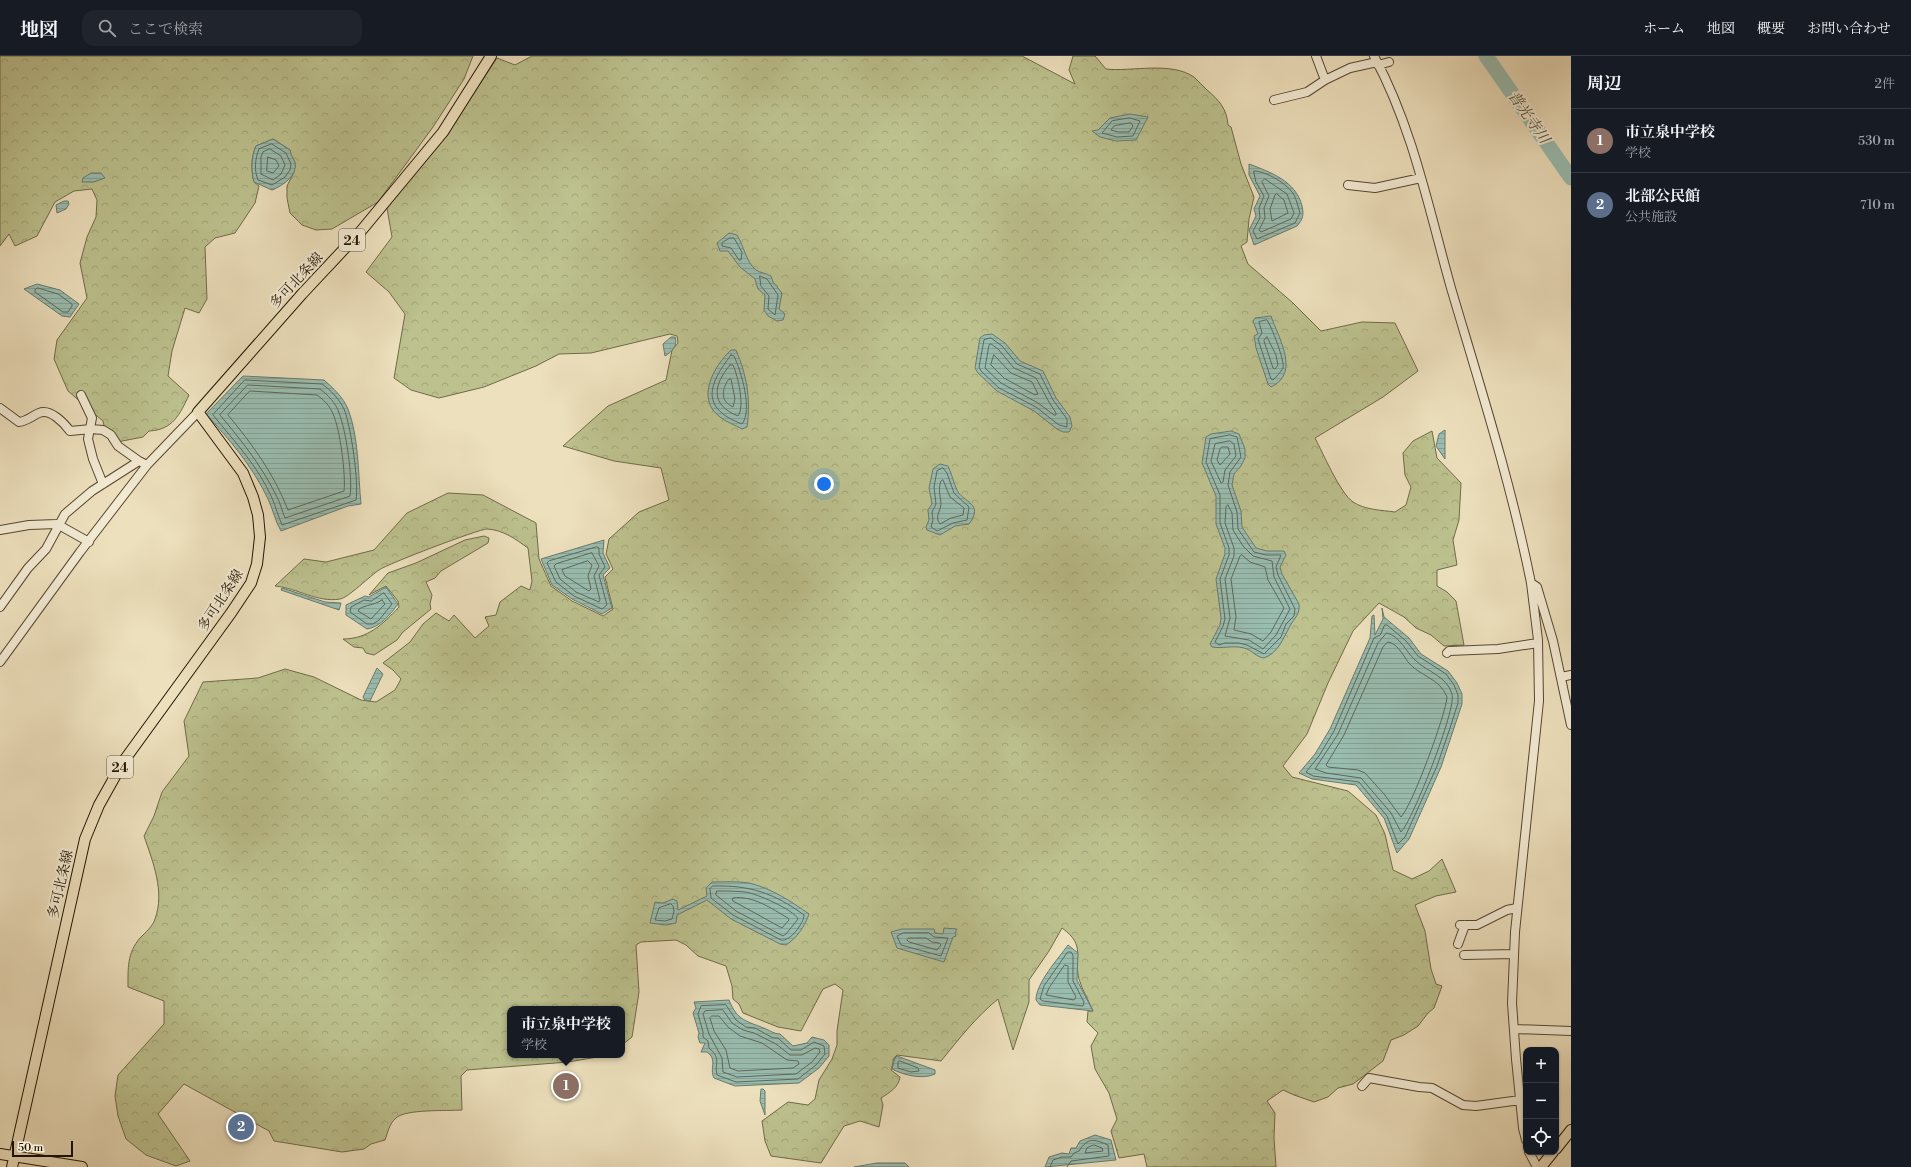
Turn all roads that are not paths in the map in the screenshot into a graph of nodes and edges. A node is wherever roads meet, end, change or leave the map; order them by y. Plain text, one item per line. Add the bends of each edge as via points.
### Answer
1 (491, 56) edge
2 (1316, 56) edge
3 (1376, 61) edge
4 (1389, 62) dead end
5 (1325, 80) junction
6 (1274, 100) dead end
7 (1421, 178) junction
8 (1348, 185) dead end
9 (81, 395) dead end
10 (0, 408) edge
11 (198, 412) junction
12 (91, 429) junction
13 (143, 463) junction
14 (103, 484) junction
15 (59, 525) junction
16 (0, 530) edge
17 (88, 542) junction
18 (1531, 583) junction
19 (0, 607) edge
20 (1538, 641) junction
21 (1553, 641) junction
22 (1447, 653) dead end
23 (0, 662) edge
24 (1571, 675) edge
25 (1561, 677) junction
26 (1571, 725) edge
27 (1517, 908) junction
28 (1458, 944) dead end
29 (1514, 954) junction
30 (1464, 955) dead end
31 (1514, 1029) junction
32 (1571, 1031) edge
33 (1362, 1086) dead end
34 (1520, 1100) junction
35 (1523, 1120) edge
36 (1571, 1130) edge
37 (1559, 1145) edge
38 (0, 1154) edge
39 (1531, 1155) edge
40 (1551, 1155) edge
41 (14, 1162) edge
42 (82, 1167) edge
43 (1537, 1167) edge
44 (1541, 1167) edge

1 - 11 main road, 多可北条線 / 24 via 443,132 361,231
2 - 5 street
3 - 4 street
3 - 5 street via 1350,68
3 - 7 street via 1400,110
5 - 6 street via 1307,92
7 - 8 street via 1375,188
7 - 18 street via 1519,524
9 - 12 street via 92,418
10 - 12 street via 19,422 26,421 40,412 48,412 70,431
11 - 13 street
11 - 41 main road, 多可北条線 / 24 via 243,473 253,497 260,537 257,564 251,583 231,613 123,762 99,805 85,839
12 - 13 street via 103,430 111,435 118,446
12 - 14 street via 88,438 92,459
13 - 14 street
13 - 17 street
14 - 15 street via 65,514
15 - 16 street via 29,525
15 - 17 street
15 - 19 street via 46,549 28,568
17 - 23 street
18 - 20 street
18 - 21 street via 1537,587
20 - 21 street
20 - 22 street via 1498,649
20 - 27 street via 1539,701
21 - 25 street
24 - 25 street
25 - 26 street
27 - 28 street via 1477,924 1462,925
27 - 29 street
29 - 30 street
29 - 31 street
31 - 32 street
31 - 34 street
33 - 34 street via 1368,1078 1432,1088 1463,1105 1476,1106
34 - 35 street
36 - 37 main road
38 - 41 main road
39 - 43 street
40 - 44 main road
41 - 42 main road

